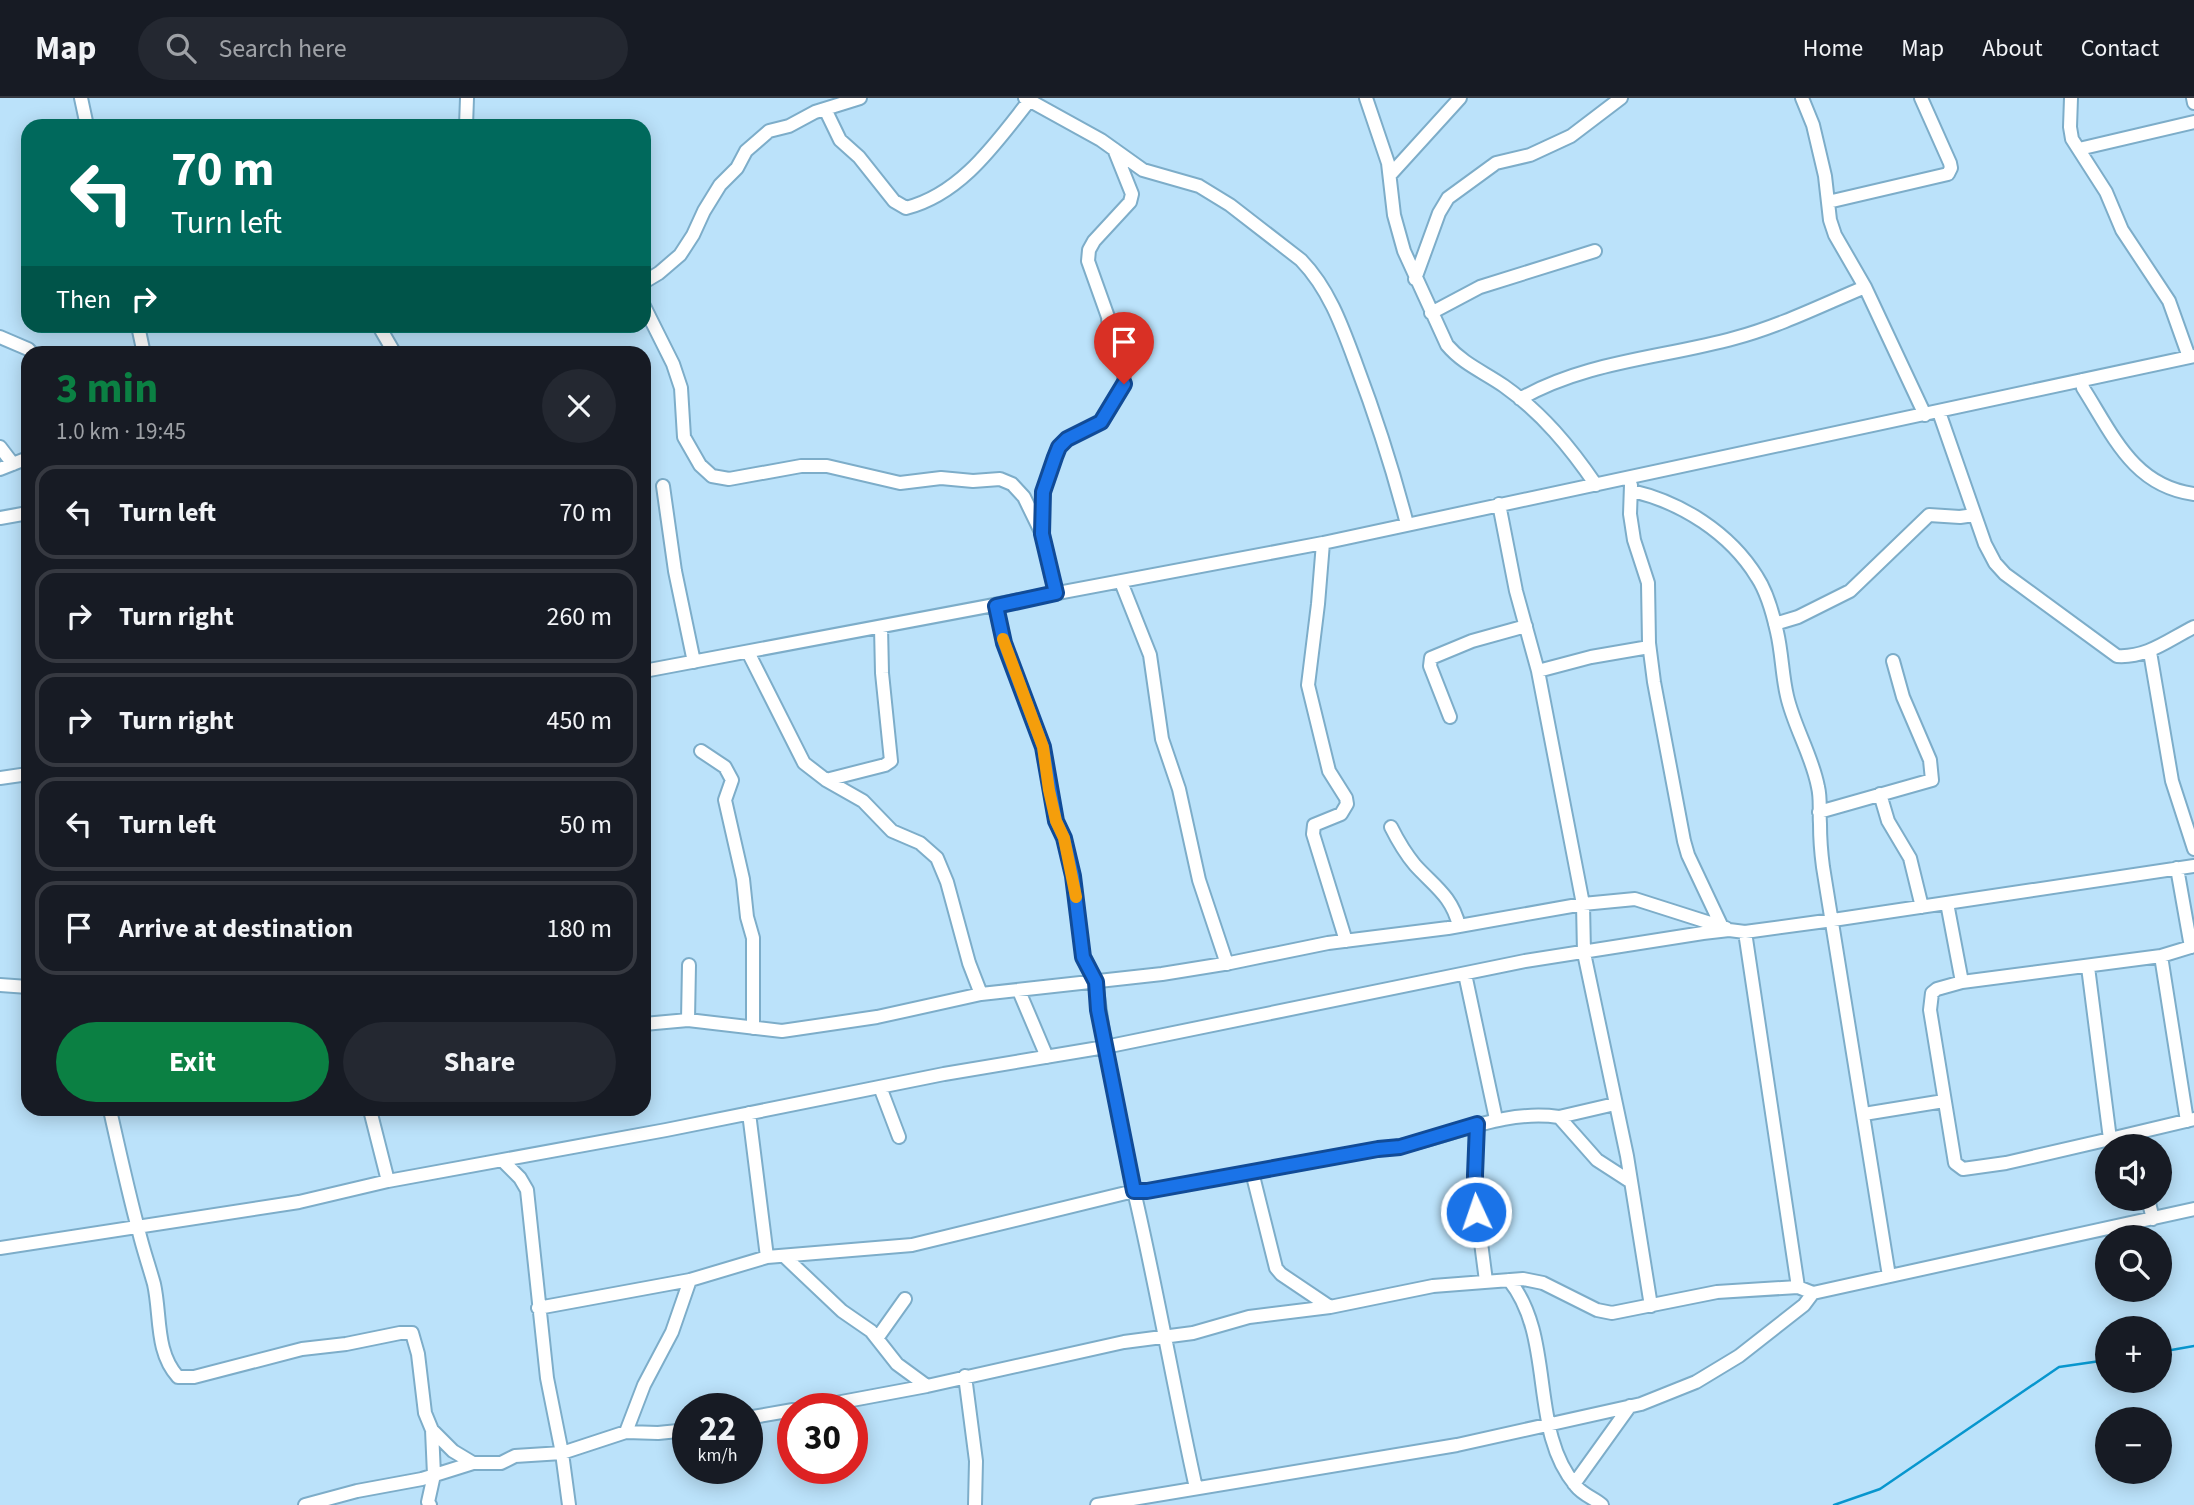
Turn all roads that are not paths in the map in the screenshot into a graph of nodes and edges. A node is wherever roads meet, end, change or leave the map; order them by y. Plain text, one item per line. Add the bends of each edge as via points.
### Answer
1 (81, 98) edge
2 (467, 98) edge
3 (860, 98) edge
4 (1366, 98) edge
5 (1460, 98) edge
6 (1621, 98) edge
7 (1802, 98) edge
8 (1921, 98) edge
9 (2071, 98) edge
10 (1027, 99) edge
11 (825, 109) junction
12 (85, 119) edge
13 (466, 119) edge
14 (2194, 122) edge
15 (1114, 149) junction
16 (2079, 149) junction
17 (1390, 175) junction
18 (1828, 202) junction
19 (1595, 251) dead end
20 (651, 278) edge
21 (1415, 279) junction
22 (1865, 288) junction
23 (1431, 313) junction
24 (651, 320) edge
25 (0, 337) edge
26 (21, 346) edge
27 (2192, 356) edge
28 (2082, 380) junction
29 (1520, 399) junction
30 (1939, 412) junction
31 (1925, 415) junction
32 (0, 447) edge
33 (21, 461) edge
34 (13, 464) junction
35 (0, 469) edge
36 (1631, 484) junction
37 (1596, 485) junction
38 (663, 486) dead end
39 (2194, 494) edge
40 (1499, 504) junction
41 (21, 514) edge
42 (1974, 515) junction
43 (0, 518) edge
44 (1407, 524) junction
45 (1042, 534) junction
46 (1323, 543) junction
47 (1121, 582) junction
48 (1056, 593) junction
49 (996, 606) junction
50 (1775, 624) junction
51 (1526, 626) junction
52 (881, 627) junction
53 (2194, 627) edge
54 (1649, 647) junction
55 (748, 652) junction
56 (2150, 652) junction
57 (1893, 661) dead end
58 (694, 662) junction
59 (651, 670) edge
60 (1538, 671) junction
61 (1450, 717) dead end
62 (701, 751) dead end
63 (21, 775) edge
64 (0, 778) edge
65 (826, 780) junction
66 (1880, 794) junction
67 (1819, 812) junction
68 (1391, 827) dead end
69 (2194, 849) edge
70 (2194, 866) edge
71 (2177, 868) junction
72 (1947, 903) junction
73 (1583, 904) junction
74 (1922, 907) junction
75 (1833, 920) junction
76 (1459, 926) junction
77 (1726, 928) junction
78 (1745, 932) junction
79 (1346, 941) junction
80 (2192, 946) edge
81 (1584, 953) junction
82 (2161, 957) junction
83 (1227, 964) junction
84 (689, 965) dead end
85 (2088, 967) junction
86 (1465, 974) junction
87 (1096, 982) junction
88 (1962, 982) junction
89 (0, 985) edge
90 (21, 986) edge
91 (1019, 991) junction
92 (981, 994) junction
93 (688, 1020) junction
94 (651, 1023) edge
95 (753, 1028) junction
96 (1105, 1047) junction
97 (1047, 1057) junction
98 (880, 1087) junction
99 (1944, 1101) junction
100 (1615, 1104) junction
101 (749, 1113) junction
102 (1864, 1114) junction
103 (111, 1116) edge
104 (372, 1116) edge
105 (1559, 1117) junction
106 (1496, 1119) junction
107 (2191, 1120) edge
108 (1477, 1124) junction
109 (2109, 1134) edge
110 (2150, 1134) edge
111 (899, 1137) dead end
112 (2095, 1142) edge
113 (503, 1161) junction
114 (1252, 1172) junction
115 (388, 1181) junction
116 (1631, 1182) junction
117 (1134, 1191) junction
118 (2194, 1209) edge
119 (2151, 1211) edge
120 (2153, 1219) junction
121 (138, 1228) junction
122 (0, 1248) edge
123 (784, 1256) junction
124 (767, 1257) junction
125 (1889, 1276) junction
126 (690, 1280) junction
127 (1509, 1280) junction
128 (1486, 1281) junction
129 (1798, 1287) junction
130 (1813, 1293) junction
131 (905, 1299) dead end
132 (1651, 1306) junction
133 (538, 1307) junction
134 (1330, 1307) junction
135 (1163, 1336) junction
136 (878, 1337) junction
137 (965, 1376) junction
138 (927, 1386) junction
139 (868, 1397) edge
140 (1630, 1406) junction
141 (1548, 1424) junction
142 (432, 1430) junction
143 (626, 1432) junction
144 (672, 1432) edge
145 (562, 1453) junction
146 (473, 1462) junction
147 (434, 1475) junction
148 (1574, 1484) junction
149 (1196, 1488) junction
150 (305, 1505) edge
151 (430, 1505) edge
152 (569, 1505) edge
153 (975, 1505) edge
154 (1097, 1505) edge
155 (1602, 1505) edge

1 - 12 street
2 - 13 street
3 - 11 street
4 - 17 street
5 - 17 street
6 - 21 street via 1571,136 1530,155 1496,163 1448,198
7 - 18 street
8 - 18 street via 1950,163 1948,174
9 - 16 street via 2070,127
10 - 11 street via 999,139 954,186 906,208 894,201 841,140
10 - 15 street
11 - 20 street via 769,131 746,151 720,185 680,255
14 - 16 street
15 - 44 street via 1143,170 1199,186 1230,205 1311,270 1341,320 1377,418
15 - 45 street via 1132,194 1094,241 1088,261 1108,317 1110,343 1125,372 1124,384 1101,422 1059,447 1043,492
16 - 27 street via 2106,192 2122,230 2169,301
17 - 21 street via 1394,215
18 - 22 street via 1835,235
19 - 23 street via 1480,287
21 - 23 street
22 - 29 street via 1763,329 1563,378
22 - 31 street
23 - 29 street via 1457,357
24 - 45 street via 681,388 684,437 712,476 729,479 800,466 827,466 900,483 1000,479 1024,497
25 - 26 street
27 - 28 street
28 - 30 street
28 - 39 street via 2130,463 2163,487
29 - 37 street via 1570,448
30 - 31 street
30 - 42 street
31 - 36 street
32 - 34 street
33 - 34 street
34 - 35 street
36 - 37 street
36 - 50 street via 1713,528 1732,546 1758,578
36 - 54 street via 1629,514 1648,583
37 - 40 street
38 - 58 street
40 - 44 street
40 - 51 street
41 - 43 street
42 - 50 street via 1929,515 1850,591
42 - 56 street via 1995,563 2005,574 2117,656
44 - 46 street
45 - 48 street
46 - 47 street
46 - 79 street via 1308,685 1329,771 1347,804 1341,814 1314,825 1313,834
47 - 48 street
47 - 83 street via 1150,655 1162,739 1179,789 1202,893
48 - 49 street
49 - 52 street
49 - 87 street via 1004,643 1043,747 1056,821 1073,876 1083,957
50 - 67 street via 1792,714 1818,786
51 - 60 street
51 - 61 street via 1431,658
52 - 55 street
52 - 65 street via 891,761
53 - 56 street
54 - 60 street
54 - 77 street via 1684,842
55 - 58 street
55 - 65 street via 804,763
56 - 69 street via 2172,781
57 - 66 street via 1933,776 1928,782
58 - 59 street
60 - 73 street
62 - 95 street via 726,767 732,780 725,800 753,938
63 - 64 street
65 - 92 street via 863,802 892,831 933,853 947,882
66 - 67 street
66 - 74 street via 1888,821 1910,858
67 - 75 street
68 - 76 street via 1412,862 1444,893
70 - 71 street
71 - 72 street
71 - 80 street
72 - 74 street
72 - 88 street
73 - 76 street
73 - 77 street via 1635,899
73 - 81 street
74 - 75 street
75 - 78 street
75 - 102 street
76 - 79 street
77 - 78 street
77 - 81 street
78 - 129 street
79 - 83 street
80 - 82 street
81 - 86 street
81 - 100 street
82 - 85 street
82 - 107 street
83 - 87 street
84 - 93 street
85 - 88 street
85 - 109 street
86 - 96 street
86 - 106 street
87 - 91 street
87 - 96 street
88 - 99 street via 1937,989 1930,1001
89 - 90 street
91 - 92 street
91 - 97 street
92 - 95 street via 877,1017 782,1031
93 - 94 street
93 - 95 street
96 - 97 street
96 - 117 street
97 - 98 street
98 - 101 street
98 - 111 street
99 - 102 street
99 - 112 street via 1955,1163 1962,1169
100 - 105 street
100 - 116 street
101 - 113 street
101 - 124 street
102 - 125 street
103 - 121 street
104 - 115 street
105 - 106 street
105 - 116 street via 1597,1160
106 - 108 street
107 - 110 street
108 - 114 street via 1400,1147
108 - 128 street via 1476,1212
113 - 115 street
113 - 133 street via 527,1190
114 - 117 street
114 - 134 street via 1276,1268
115 - 121 street via 299,1202
116 - 132 street
117 - 123 street via 912,1245
117 - 135 street
118 - 120 street
119 - 120 street
120 - 125 street
121 - 122 street
121 - 142 street via 154,1285 162,1346 178,1377 194,1377 302,1349 412,1333
123 - 124 street
123 - 136 street via 842,1311
124 - 126 street
125 - 130 street
126 - 133 street
126 - 143 street via 672,1332
127 - 128 street
127 - 132 street via 1543,1283 1606,1313
127 - 141 street via 1524,1303 1537,1350
128 - 134 street via 1433,1286
129 - 130 street
129 - 132 street via 1717,1292
130 - 140 street via 1738,1356 1696,1382
131 - 136 street
133 - 145 street
134 - 135 street via 1249,1317 1193,1333
135 - 137 street
135 - 149 street
136 - 138 street via 897,1364
137 - 138 street
137 - 153 street via 976,1461
138 - 139 street
140 - 141 street
140 - 148 street
141 - 148 street via 1557,1457
141 - 149 street via 1457,1445
142 - 146 street via 453,1451
142 - 147 street
143 - 144 street
143 - 145 street
145 - 146 street via 515,1456 501,1463
145 - 152 street
146 - 147 street
147 - 150 street
147 - 151 street
148 - 155 street
149 - 154 street

